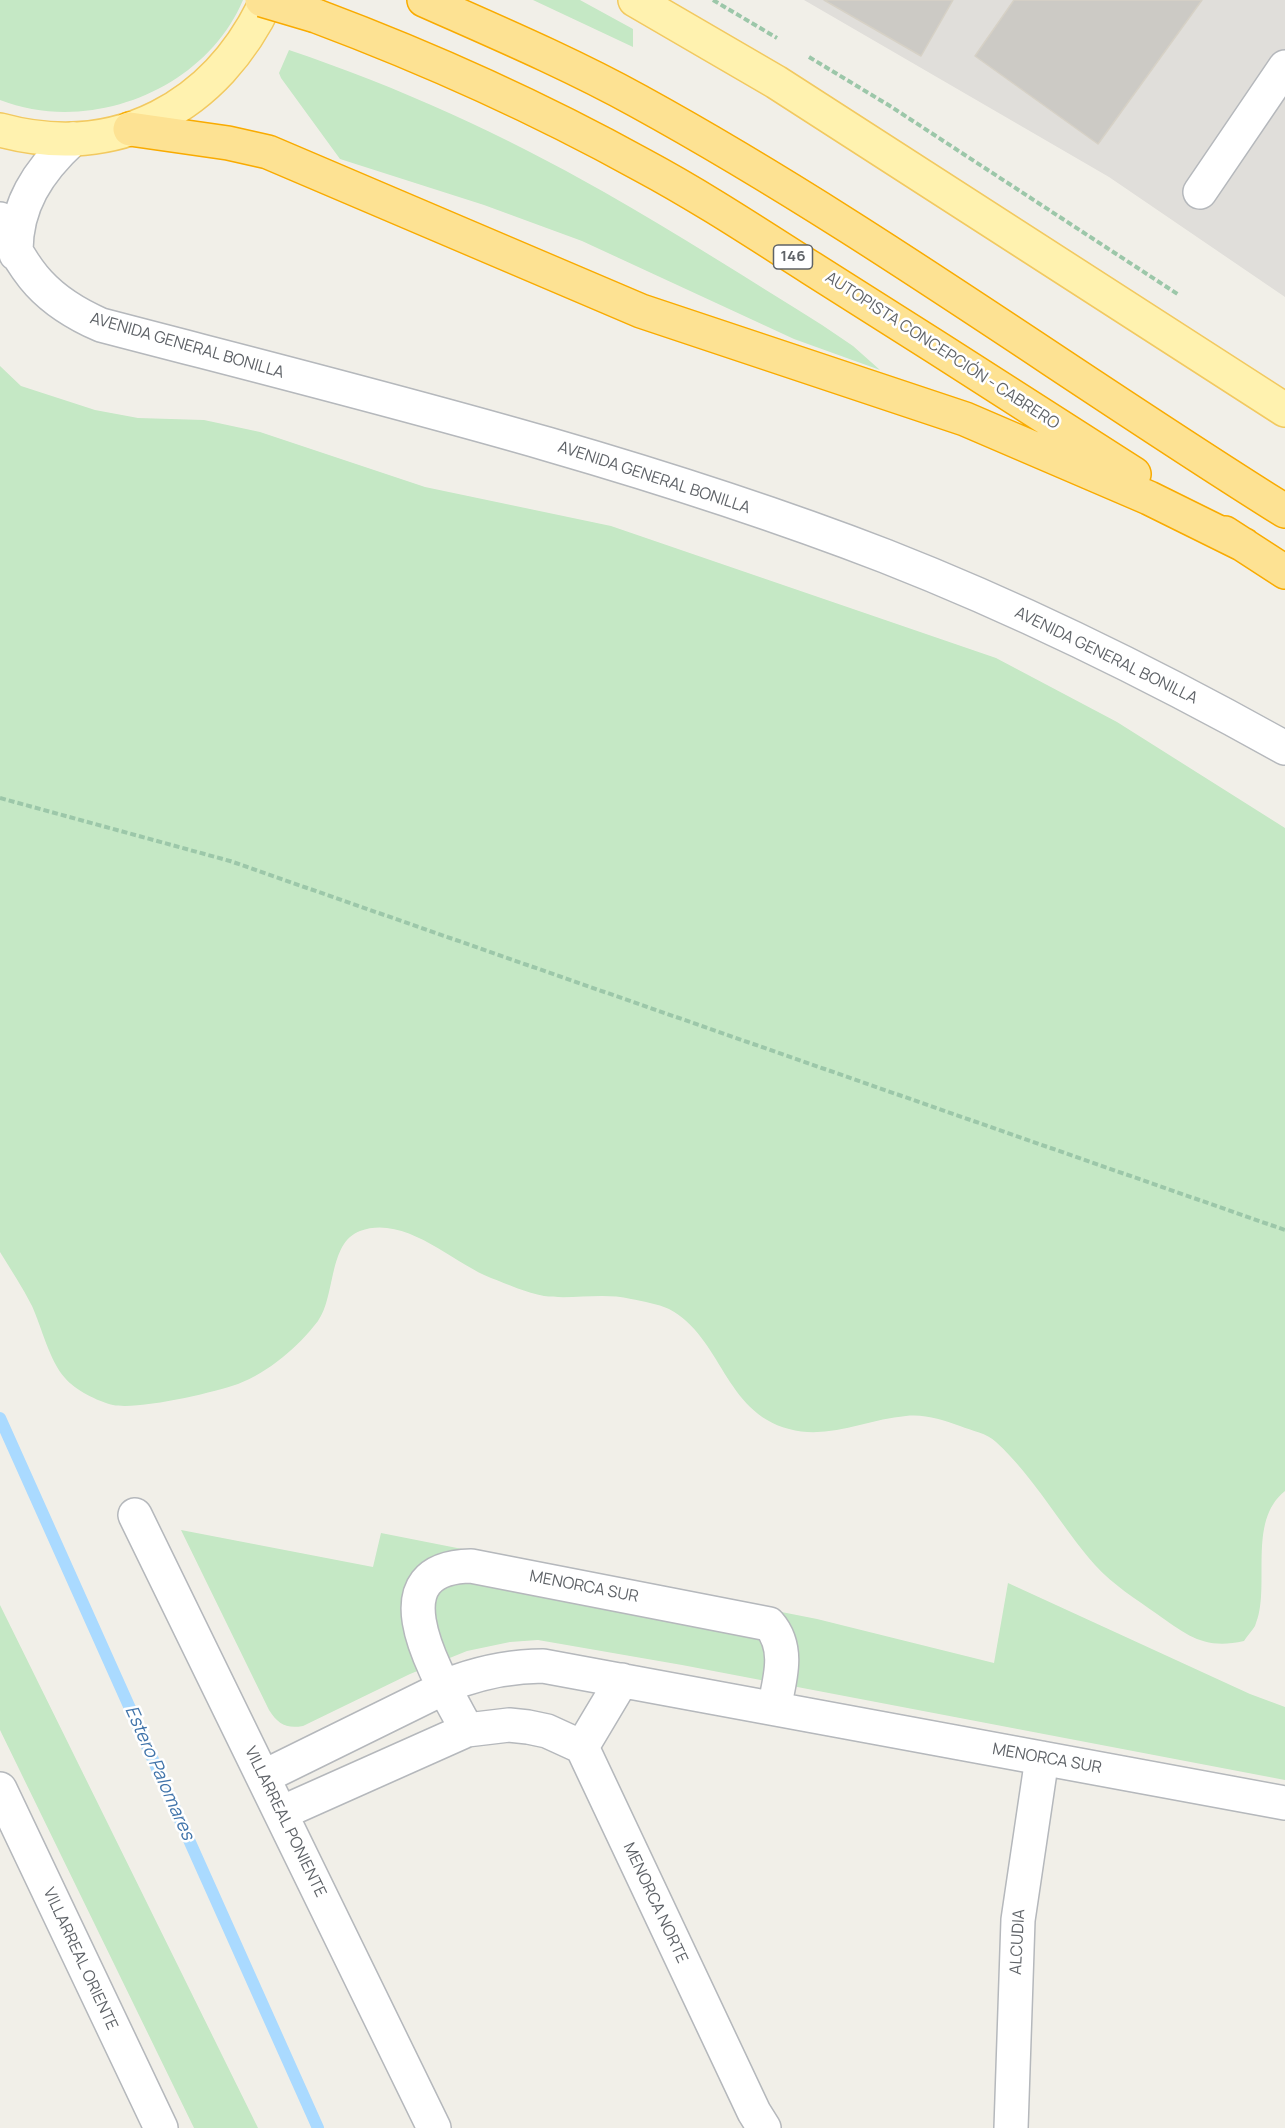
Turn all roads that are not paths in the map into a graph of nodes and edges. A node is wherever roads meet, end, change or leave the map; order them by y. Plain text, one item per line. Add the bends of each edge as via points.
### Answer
1 (262, 0) edge
2 (267, 0) edge
3 (424, 0) edge
4 (635, 0) edge
5 (1285, 68) edge
6 (130, 129) junction
7 (0, 130) edge
8 (74, 139) junction
9 (1200, 192) dead end
10 (0, 219) edge
11 (16, 254) junction
12 (1285, 410) edge
13 (1245, 486) junction
14 (1285, 507) edge
15 (1285, 511) edge
16 (1244, 545) junction
17 (1285, 572) edge
18 (1285, 748) edge
19 (135, 1515) dead end
20 (622, 1680) junction
21 (445, 1687) junction
22 (774, 1708) junction
23 (467, 1730) junction
24 (582, 1747) junction
25 (1042, 1758) junction
26 (263, 1777) junction
27 (0, 1789) edge
28 (1285, 1803) edge
29 (281, 1813) junction
30 (161, 2128) edge
31 (434, 2128) edge
32 (764, 2128) edge
33 (1011, 2128) edge

1 - 16 highway, AUTOPISTA CONCEPCIÓN - CABRERO / 146, bridge via 399,48 573,128 644,166 890,317
2 - 6 main road via 243,45 215,79 161,116
3 - 13 highway via 570,65 694,132 921,273
4 - 12 main road via 776,82
5 - 9 street
6 - 8 main road
6 - 16 highway via 228,142 268,152 641,311 965,419 1149,498
7 - 8 main road via 45,139
8 - 11 street via 46,167 23,204
10 - 11 street, AVENIDA GENERAL BONILLA
11 - 18 street, AVENIDA GENERAL BONILLA via 31,277 51,296 74,313 101,325 471,422 808,528 1057,630 1136,667
13 - 14 highway
13 - 15 highway
16 - 17 highway, AUTOPISTA CONCEPCIÓN - CABRERO / 146
19 - 26 street, VILLARREAL PONIENTE
20 - 21 street, MENORCA SUR via 570,1670 515,1666 486,1671
20 - 22 street, MENORCA SUR
20 - 24 street
21 - 22 street, MENORCA SUR via 419,1627 419,1596 438,1570 471,1566 769,1624 782,1645
21 - 23 street, MENORCA SUR
21 - 26 street, MENORCA SUR
22 - 25 street, MENORCA SUR
23 - 24 street via 528,1727
23 - 29 street
24 - 32 street, MENORCA NORTE
25 - 28 street, MENORCA SUR
25 - 33 street, ALCUDIA via 1018,1920
26 - 29 street, VILLARREAL PONIENTE
27 - 30 street, VILLARREAL ORIENTE
29 - 31 street, VILLARREAL PONIENTE

